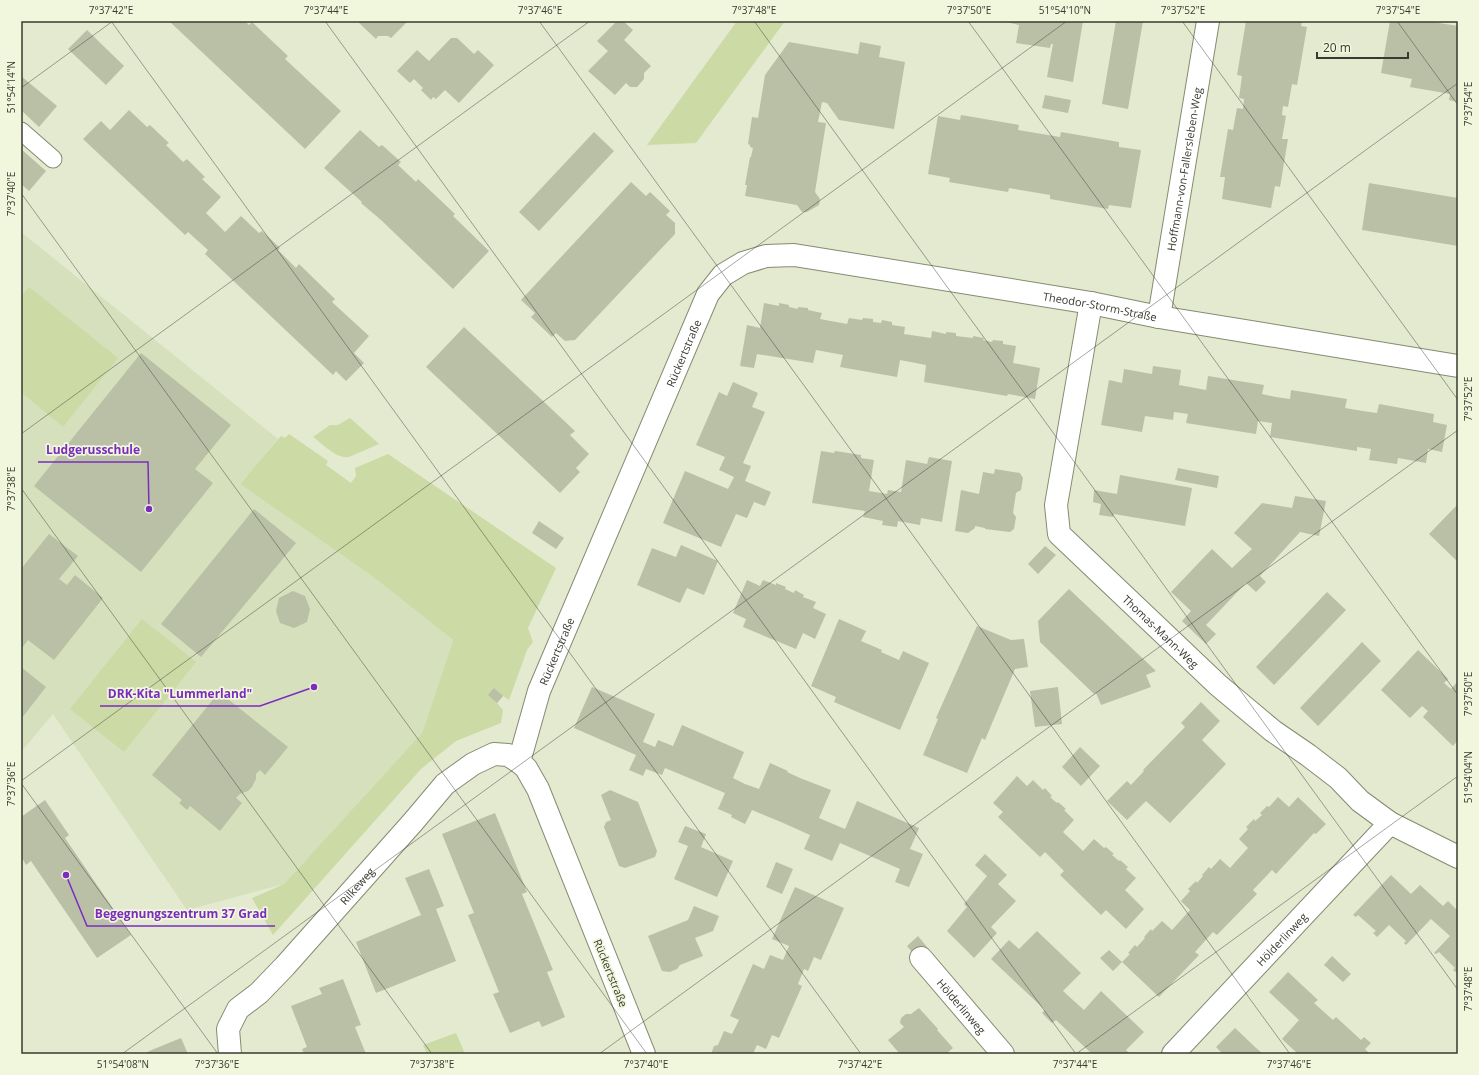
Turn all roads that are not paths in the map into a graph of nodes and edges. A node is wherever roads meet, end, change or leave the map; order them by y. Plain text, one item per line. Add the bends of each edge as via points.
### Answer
1 (1208, 21) edge
2 (21, 131) edge
3 (53, 159) dead end
4 (742, 263) joint
5 (1091, 303) junction
6 (1159, 317) junction
7 (1458, 366) edge
8 (518, 762) junction
9 (1390, 823) junction
10 (1458, 857) edge
11 (921, 958) dead end
12 (230, 1054) edge
13 (644, 1054) edge
14 (1003, 1054) edge
15 (1173, 1054) edge

1 - 6 street, Hoffmann-von-Fallersleben-Weg
2 - 3 lane
4 - 5 street, Theodor-Storm-Straße via 766,256 794,255
4 - 8 street, Rückertstraße via 723,275 708,294 539,691
5 - 6 street, Theodor-Storm-Straße
5 - 9 street, Thomas-Mann-Weg via 1056,504 1059,534 1218,685 1273,731 1338,778 1360,801
6 - 7 street, Theodor-Storm-Straße
8 - 12 street, Rilkeweg via 508,755 494,754 473,764 445,784 284,966 259,993 238,1009 228,1029
8 - 13 street, Rückertstraße via 526,768 538,789
9 - 10 street, Thomas-Mann-Weg
9 - 15 street, Hölderlinweg
11 - 14 street, Hölderlinweg

